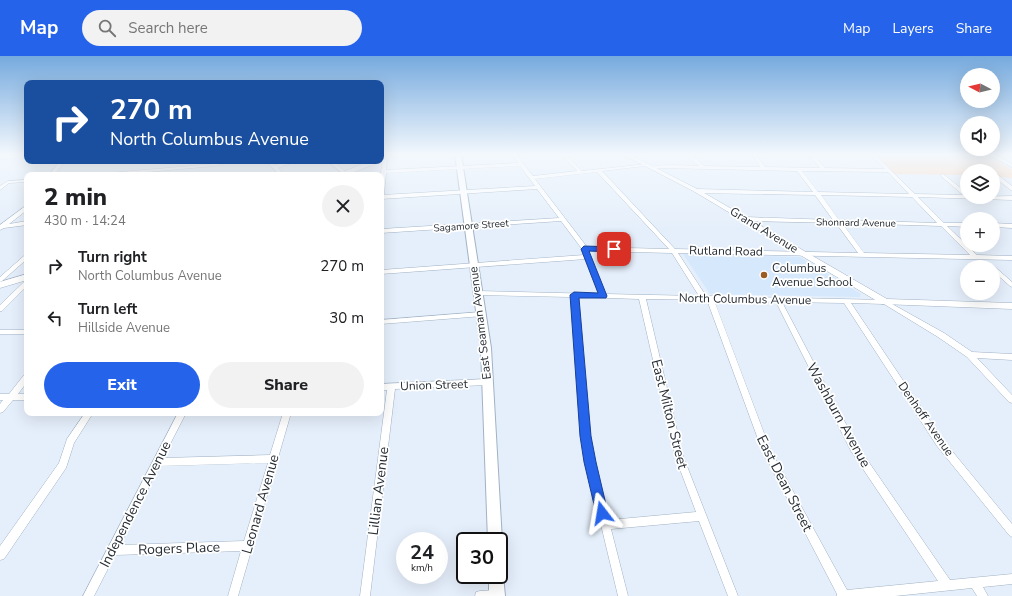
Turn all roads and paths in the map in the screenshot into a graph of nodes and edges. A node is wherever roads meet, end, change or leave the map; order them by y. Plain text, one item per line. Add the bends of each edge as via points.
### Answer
1 (461, 179) edge
2 (533, 179) edge
3 (607, 179) edge
4 (674, 179) edge
5 (806, 179) edge
6 (897, 179) edge
7 (948, 179) edge
8 (1000, 179) edge
9 (24, 181) edge
10 (538, 187) junction
11 (0, 188) edge
12 (1012, 189) edge
13 (960, 190) edge
14 (697, 191) junction
15 (463, 192) junction
16 (817, 194) junction
17 (384, 195) edge
18 (914, 196) junction
19 (960, 197) edge
20 (1000, 198) edge
21 (1012, 198) edge
22 (24, 209) edge
23 (561, 219) junction
24 (745, 220) junction
25 (838, 222) junction
26 (24, 223) edge
27 (942, 224) junction
28 (468, 225) junction
29 (960, 225) edge
30 (1000, 225) edge
31 (1012, 226) edge
32 (1, 227) edge
33 (384, 231) edge
34 (584, 249) junction
35 (673, 250) junction
36 (802, 253) junction
37 (862, 254) junction
38 (588, 257) junction
39 (978, 257) junction
40 (1012, 258) edge
41 (24, 259) edge
42 (982, 260) edge
43 (474, 265) junction
44 (384, 272) edge
45 (1000, 274) edge
46 (24, 278) edge
47 (0, 280) edge
48 (0, 285) edge
49 (24, 285) edge
50 (1012, 285) edge
51 (478, 293) junction
52 (574, 295) junction
53 (603, 296) junction
54 (642, 297) junction
55 (707, 298) junction
56 (778, 300) junction
57 (846, 301) junction
58 (885, 302) junction
59 (1012, 306) edge
60 (0, 309) edge
61 (481, 314) junction
62 (384, 322) edge
63 (0, 332) edge
64 (24, 332) edge
65 (970, 355) junction
66 (1012, 357) edge
67 (24, 381) edge
68 (487, 382) junction
69 (384, 387) edge
70 (392, 387) junction
71 (0, 397) edge
72 (11, 397) junction
73 (24, 397) edge
74 (1012, 400) edge
75 (0, 410) edge
76 (88, 416) edge
77 (180, 416) edge
78 (286, 416) edge
79 (273, 459) junction
80 (157, 462) junction
81 (702, 516) junction
82 (605, 525) junction
83 (495, 532) edge
84 (1012, 532) edge
85 (248, 546) junction
86 (111, 550) junction
87 (0, 555) edge
88 (1012, 579) edge
89 (496, 584) edge
90 (974, 584) junction
91 (948, 586) junction
92 (88, 596) edge
93 (233, 596) edge
94 (365, 596) edge
95 (480, 596) edge
96 (497, 596) edge
97 (624, 596) edge
98 (733, 596) edge
99 (843, 596) edge
100 (858, 596) edge
101 (983, 596) edge

1 - 15 main road, East Seaman Avenue
2 - 10 street
3 - 35 street, East Dean Street
4 - 14 street, Grand Avenue
5 - 16 street
6 - 18 street
7 - 13 street
8 - 12 street
9 - 11 street via 8,182
10 - 15 street
10 - 23 street
14 - 16 street
14 - 24 street, Grand Avenue
15 - 17 street
15 - 28 main road, East Seaman Avenue
16 - 18 street
16 - 25 street
18 - 19 street
18 - 27 street
20 - 21 street
22 - 32 street
23 - 28 street, Sagamore Street
23 - 34 street
24 - 25 street, Shonnard Avenue
24 - 36 street, Grand Avenue
25 - 27 street, Shonnard Avenue
25 - 37 street
26 - 32 street
27 - 29 street, Shonnard Avenue
27 - 39 street
28 - 33 street, Sagamore Street
28 - 43 main road, East Seaman Avenue
30 - 31 street
34 - 35 street, Rutland Road
34 - 38 street
35 - 36 street, Rutland Road
35 - 55 street, East Dean Street
36 - 37 street, Rutland Road
36 - 58 street, Grand Avenue
37 - 39 street, Rutland Road
38 - 43 street
38 - 53 street
39 - 40 street, Rutland Road
39 - 42 street
41 - 47 street
43 - 44 street
43 - 51 main road, East Seaman Avenue
45 - 50 street
46 - 48 main road
49 - 60 street
51 - 52 street, North Columbus Avenue
51 - 61 main road, East Seaman Avenue
52 - 53 street, North Columbus Avenue
52 - 82 street via 586,436
53 - 54 street, North Columbus Avenue
54 - 55 street, North Columbus Avenue
54 - 81 street, East Milton Street via 676,448
55 - 56 street, North Columbus Avenue
55 - 99 street, East Dean Street via 766,450
56 - 57 street, North Columbus Avenue
56 - 91 street, Washburn Avenue via 854,448
57 - 58 street, North Columbus Avenue
57 - 84 street, Denhoff Avenue via 940,443
58 - 59 street, North Columbus Avenue
58 - 65 street, Grand Avenue
61 - 62 street
61 - 68 main road, East Seaman Avenue
63 - 64 street
65 - 66 street
65 - 74 street, Grand Avenue
67 - 72 street
68 - 70 street, Union Street
68 - 83 main road, East Seaman Avenue
69 - 70 street, Union Street
70 - 94 street, Lillian Avenue
71 - 72 street
72 - 73 street
72 - 75 street
76 - 87 street via 70,442 63,465
77 - 80 street, Independence Avenue
78 - 79 street, Leonard Avenue
79 - 80 street
79 - 85 street, Leonard Avenue
80 - 86 street, Independence Avenue
81 - 82 street
81 - 98 street, East Milton Street
82 - 97 street
85 - 86 street, Rogers Place
85 - 93 street, Leonard Avenue
86 - 92 street, Independence Avenue
88 - 90 street
89 - 96 main road
90 - 91 street
90 - 101 street
91 - 100 street
95 - 96 street
99 - 100 street

